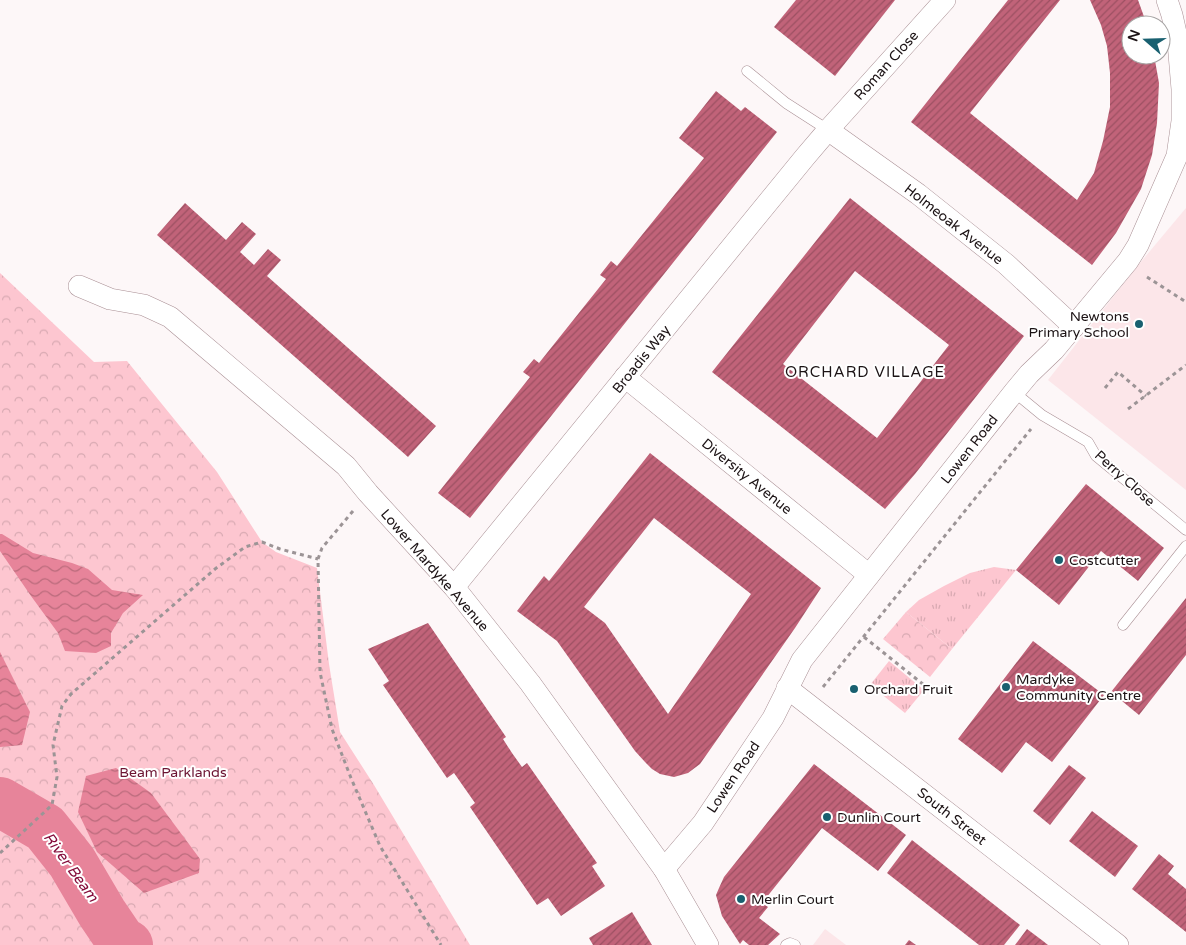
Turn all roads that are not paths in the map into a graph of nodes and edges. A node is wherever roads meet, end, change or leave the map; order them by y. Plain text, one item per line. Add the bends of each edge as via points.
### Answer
1 (945, 0) edge
2 (1167, 0) edge
3 (747, 71) dead end
4 (828, 130) junction
5 (1182, 157) edge
6 (78, 286) dead end
7 (1074, 327) junction
8 (625, 377) junction
9 (1014, 392) junction
10 (1186, 530) edge
11 (1186, 546) edge
12 (869, 575) junction
13 (454, 588) junction
14 (1123, 625) dead end
15 (788, 688) junction
16 (664, 868) junction
17 (708, 945) edge
18 (786, 945) edge
19 (795, 945) edge
20 (1118, 945) edge

1 - 4 street, Roman Close
2 - 5 street, Lowen Road via 1178,42 1181,73
3 - 4 lane via 786,104
4 - 7 street, Holmeoak Avenue via 918,194 1006,264
4 - 8 street, Broadis Way
5 - 7 street, Lowen Road via 1138,245
6 - 13 street, Lower Mardyke Avenue via 110,299 144,305 170,317 346,466
7 - 9 street, Lowen Road
8 - 12 street, Diversity Avenue
8 - 13 street, Broadis Way
9 - 10 lane, Perry Close via 1042,415 1088,442 1096,456
9 - 12 street, Lowen Road
11 - 14 lane
12 - 15 street, Lowen Road via 802,660
13 - 16 street, Lower Mardyke Avenue via 530,684
15 - 16 street, Lowen Road via 703,823
15 - 20 street, South Street
16 - 17 street, Lower Mardyke Avenue
18 - 19 lane

